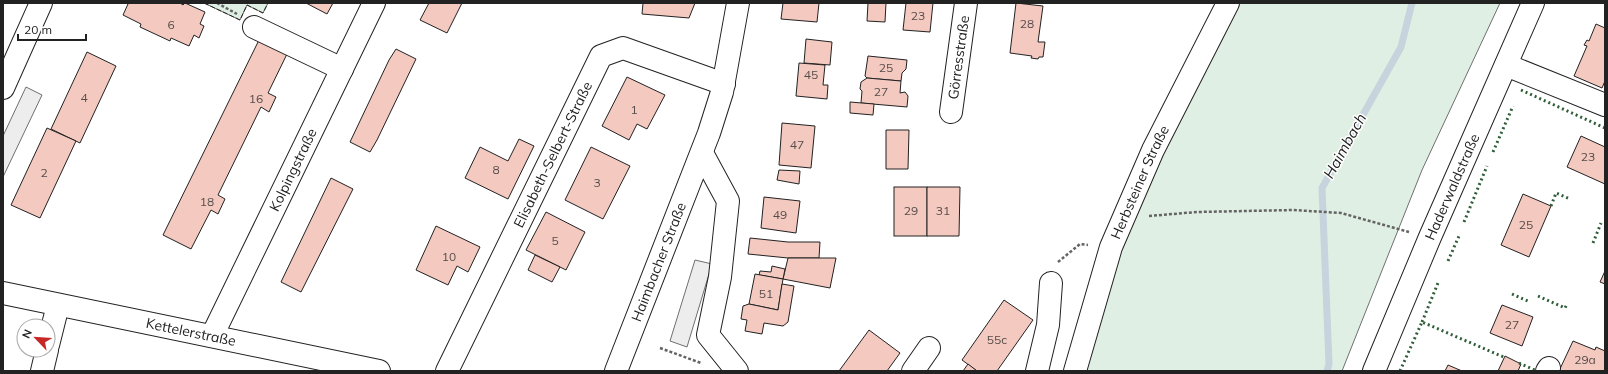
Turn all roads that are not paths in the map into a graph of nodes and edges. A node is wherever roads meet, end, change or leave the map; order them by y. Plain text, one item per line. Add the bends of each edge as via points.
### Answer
1 (41, 3) edge
2 (374, 3) edge
3 (738, 3) edge
4 (966, 3) edge
5 (1228, 3) edge
6 (1532, 3) edge
7 (248, 22) road end
8 (1506, 65) junction
9 (342, 69) junction
10 (724, 84) junction
11 (3, 88) edge
12 (1605, 105) edge
13 (951, 112) dead end
14 (702, 153) junction
15 (1051, 283) road end
16 (3, 293) edge
17 (58, 305) junction
18 (55, 318) edge
19 (212, 336) junction
20 (929, 348) dead end
21 (45, 358) edge
22 (42, 371) edge
23 (378, 371) edge
24 (447, 371) edge
25 (616, 371) edge
26 (737, 371) edge
27 (913, 371) edge
28 (1037, 371) edge
29 (1075, 371) edge
30 (1374, 371) edge

1 - 11 street
2 - 9 street, Kolpingstraße
3 - 10 street, Haimbacher Straße
4 - 13 street, Görresstraße
5 - 29 street, Herbsteiner Straße via 1153,150 1110,247
6 - 8 street, Haderwaldstraße
7 - 9 street
8 - 12 street
8 - 30 street, Haderwaldstraße
9 - 19 street, Kolpingstraße
10 - 14 street, Haimbacher Straße
10 - 24 street, Elisabeth-Selbert-Straße via 623,48 601,56
14 - 25 street, Haimbacher Straße
14 - 26 street via 728,201 720,277 708,335
15 - 28 street via 1048,325
16 - 17 street, Kettelerstraße
17 - 18 street
17 - 19 street, Kettelerstraße
19 - 23 street, Kettelerstraße
20 - 27 street
21 - 22 street

